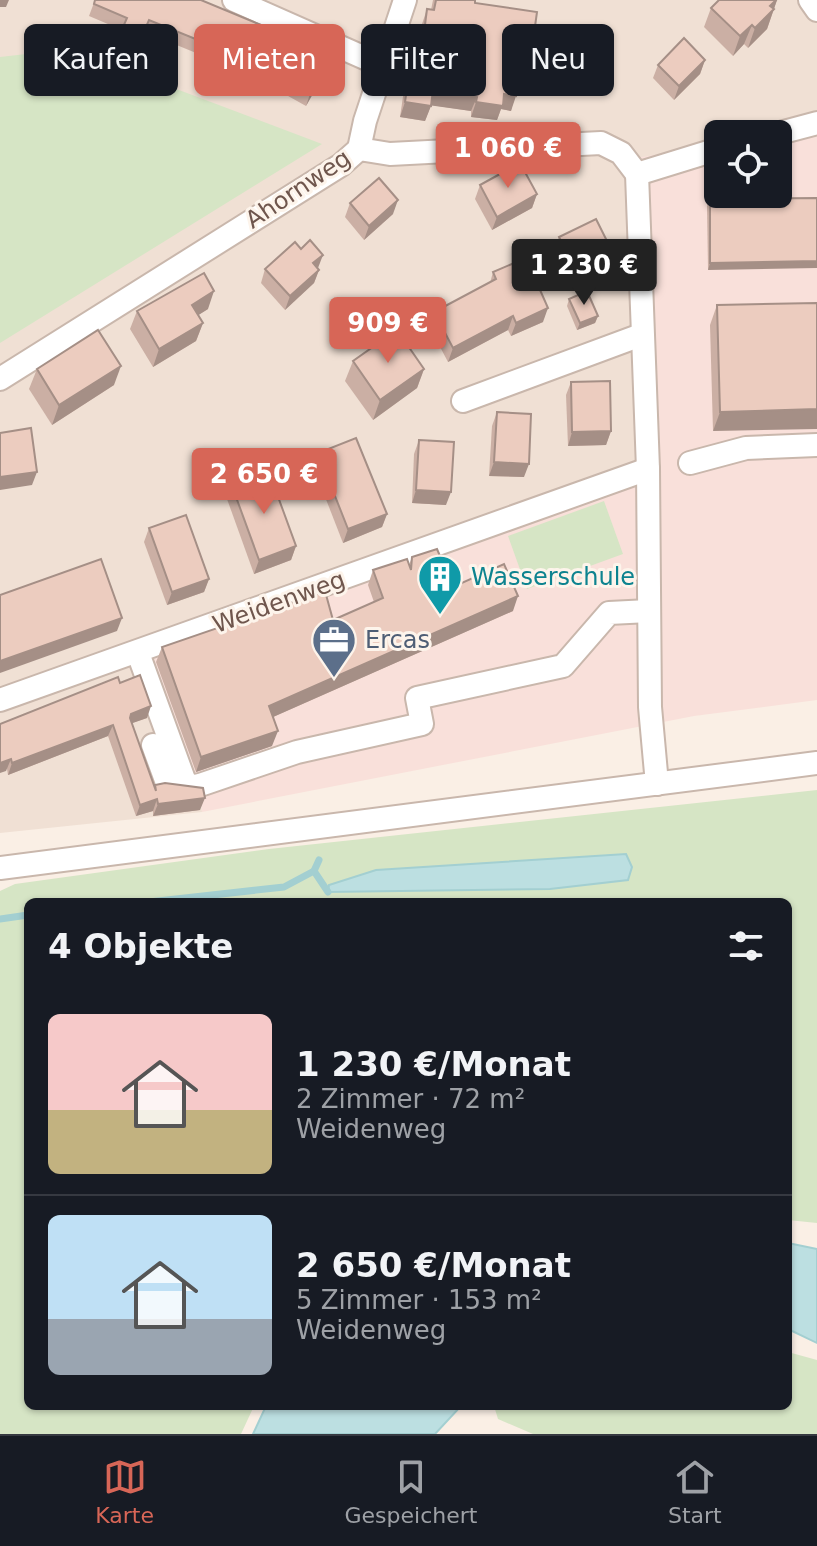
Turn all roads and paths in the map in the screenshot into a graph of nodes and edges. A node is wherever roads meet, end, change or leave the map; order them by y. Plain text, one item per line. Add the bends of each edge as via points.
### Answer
1 (234, 0) edge
2 (405, 0) edge
3 (810, 0) edge
4 (817, 10) edge
5 (397, 24) edge
6 (361, 56) edge
7 (373, 96) edge
8 (817, 123) edge
9 (792, 130) edge
10 (359, 149) junction
11 (704, 153) edge
12 (637, 174) junction
13 (641, 335) junction
14 (0, 379) edge
15 (463, 401) dead end
16 (817, 445) edge
17 (690, 463) dead end
18 (648, 469) junction
19 (649, 611) junction
20 (138, 653) junction
21 (0, 700) edge
22 (153, 745) dead end
23 (817, 763) edge
24 (657, 784) junction
25 (186, 785) junction
26 (0, 868) edge

1 - 6 street
2 - 5 street
3 - 4 street
7 - 10 street
8 - 9 street
10 - 12 street, Ahornweg via 390,154 601,143 621,153
10 - 14 street, Ahornweg
11 - 12 street
12 - 13 street
13 - 15 street
13 - 18 street
16 - 17 street via 746,448
18 - 19 street
18 - 20 street, Weidenweg
19 - 24 street
19 - 25 street via 609,613 563,666 417,698 422,724 297,752 197,786
20 - 21 street, Weidenweg
20 - 25 street
22 - 25 street via 167,783
23 - 24 street
24 - 26 street

